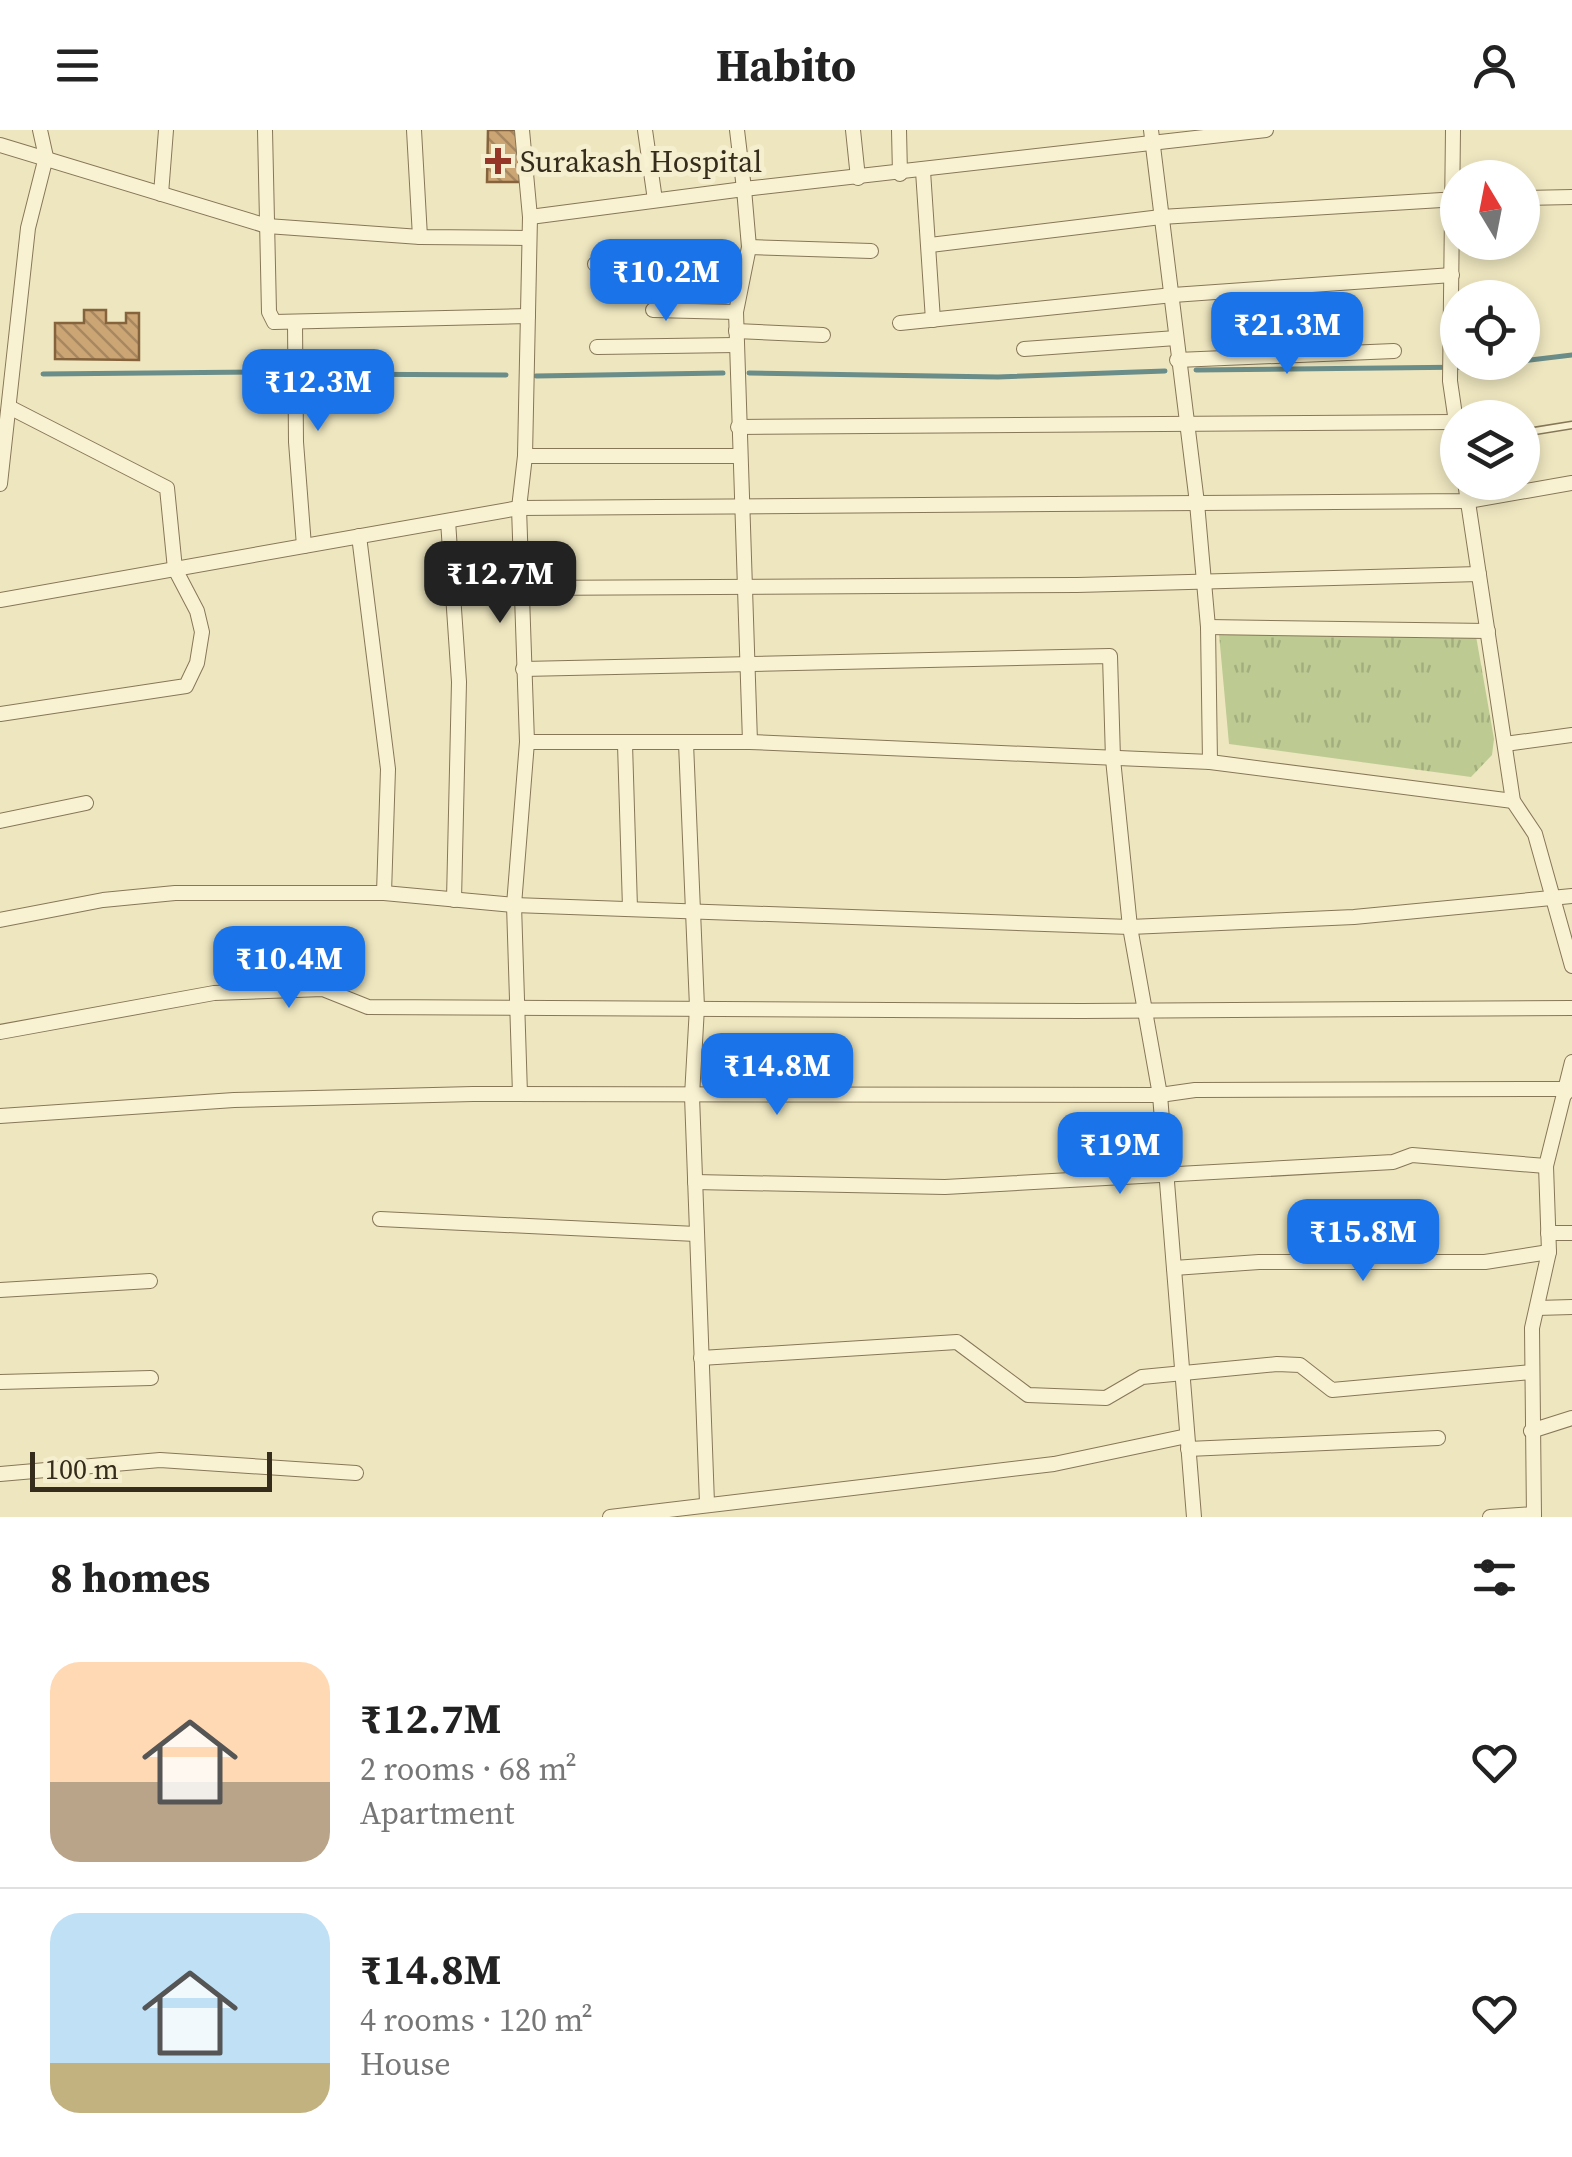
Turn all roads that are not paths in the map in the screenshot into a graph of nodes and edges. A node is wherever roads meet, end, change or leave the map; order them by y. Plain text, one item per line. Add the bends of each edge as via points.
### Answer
1 (40, 130) edge
2 (166, 130) edge
3 (265, 130) edge
4 (414, 130) edge
5 (522, 130) edge
6 (644, 130) edge
7 (738, 130) edge
8 (853, 130) edge
9 (898, 130) edge
10 (1266, 130) edge
11 (1453, 130) edge
12 (1151, 135) edge
13 (0, 145) edge
14 (46, 156) junction
15 (1454, 160) edge
16 (923, 171) junction
17 (900, 174) junction
18 (858, 178) junction
19 (744, 189) junction
20 (161, 194) junction
21 (1540, 198) edge
22 (1572, 198) edge
23 (655, 200) junction
24 (1440, 200) edge
25 (1161, 217) junction
26 (530, 218) junction
27 (268, 226) junction
28 (420, 237) junction
29 (529, 238) junction
30 (930, 245) junction
31 (749, 247) junction
32 (871, 250) dead end
33 (1453, 260) edge
34 (595, 264) dead end
35 (742, 266) junction
36 (1452, 275) junction
37 (1173, 295) junction
38 (654, 310) dead end
39 (736, 312) junction
40 (528, 316) junction
41 (934, 320) junction
42 (295, 323) junction
43 (900, 323) dead end
44 (823, 335) dead end
45 (736, 338) junction
46 (1176, 338) junction
47 (597, 347) dead end
48 (1024, 350) dead end
49 (1394, 352) dead end
50 (1177, 360) junction
51 (1453, 400) edge
52 (9, 407) junction
53 (1440, 422) edge
54 (1184, 424) junction
55 (1572, 425) edge
56 (738, 427) junction
57 (1540, 430) edge
58 (525, 456) junction
59 (739, 456) junction
60 (0, 484) edge
61 (1572, 484) edge
62 (1468, 501) junction
63 (1197, 503) junction
64 (740, 506) junction
65 (519, 508) junction
66 (448, 520) junction
67 (359, 536) junction
68 (304, 546) junction
69 (175, 569) junction
70 (1478, 574) junction
71 (1203, 580) junction
72 (743, 584) junction
73 (521, 588) junction
74 (0, 600) edge
75 (1208, 627) junction
76 (1488, 631) junction
77 (746, 662) junction
78 (523, 669) junction
79 (0, 714) edge
80 (1572, 735) edge
81 (527, 742) junction
82 (750, 742) junction
83 (686, 743) junction
84 (625, 744) junction
85 (1505, 744) junction
86 (1113, 759) junction
87 (1210, 762) junction
88 (1514, 800) junction
89 (86, 804) dead end
90 (0, 821) edge
91 (384, 893) junction
92 (1565, 896) edge
93 (454, 900) junction
94 (514, 905) junction
95 (630, 908) junction
96 (692, 910) junction
97 (0, 920) edge
98 (1130, 928) junction
99 (1572, 966) edge
100 (516, 1004) junction
101 (698, 1007) junction
102 (1572, 1008) edge
103 (1145, 1009) junction
104 (0, 1032) edge
105 (1571, 1071) edge
106 (1566, 1093) junction
107 (520, 1094) junction
108 (1160, 1095) junction
109 (692, 1096) junction
110 (0, 1116) edge
111 (1565, 1125) edge
112 (1546, 1166) junction
113 (1166, 1172) junction
114 (695, 1182) junction
115 (380, 1219) dead end
116 (1548, 1233) junction
117 (1572, 1233) edge
118 (696, 1234) junction
119 (1549, 1252) junction
120 (1174, 1268) junction
121 (150, 1281) dead end
122 (0, 1290) edge
123 (1572, 1307) edge
124 (1537, 1308) junction
125 (701, 1358) junction
126 (1182, 1370) junction
127 (1532, 1372) junction
128 (151, 1378) dead end
129 (0, 1382) edge
130 (1572, 1418) edge
131 (1531, 1431) junction
132 (1438, 1438) dead end
133 (1188, 1442) junction
134 (0, 1474) edge
135 (356, 1474) dead end
136 (707, 1504) junction
137 (1534, 1516) edge
138 (610, 1517) edge
139 (1194, 1517) edge
140 (1490, 1517) edge

1 - 14 street
2 - 20 street
3 - 27 street
4 - 28 street
5 - 26 street
6 - 23 street
7 - 19 street
8 - 18 street
9 - 17 street
10 - 12 street
11 - 15 street
12 - 16 street
12 - 25 street
13 - 14 street
14 - 20 street
14 - 52 street via 28,228
16 - 17 street
16 - 30 street
17 - 18 street
18 - 19 street
19 - 23 street
19 - 31 street
20 - 27 street
21 - 22 street
23 - 26 street
24 - 25 street
25 - 30 street
25 - 37 street
26 - 29 street
27 - 28 street
27 - 42 street via 268,312 274,322
28 - 29 street
29 - 40 street
30 - 41 street
31 - 32 street
31 - 35 street
33 - 36 street
34 - 35 street
35 - 39 street
36 - 37 street
36 - 51 street
37 - 41 street
37 - 46 street
38 - 39 street
39 - 45 street
40 - 42 street
40 - 58 street
41 - 43 street
42 - 68 street
44 - 45 street
45 - 47 street
45 - 56 street
46 - 48 street
46 - 50 street
49 - 50 street
50 - 54 street
52 - 60 street
52 - 69 street via 167,488
53 - 54 street
54 - 56 street
54 - 63 street
55 - 57 lane
56 - 59 street
58 - 59 street
58 - 65 street
59 - 64 street
61 - 62 street
62 - 63 street
62 - 70 street
63 - 64 street
63 - 71 street
64 - 65 street
64 - 72 street
65 - 66 street
65 - 73 street
66 - 67 street
66 - 93 street via 459,682
67 - 68 street
67 - 91 street via 388,768
68 - 69 street
69 - 74 street
69 - 79 street via 202,632 186,686
70 - 71 street
70 - 76 street
71 - 72 street
71 - 75 street
72 - 73 street
72 - 77 street
73 - 78 street
75 - 76 street
75 - 87 street
76 - 85 street
77 - 78 street
77 - 82 street
77 - 86 street via 1110,656
78 - 81 street
80 - 85 street
81 - 84 street
81 - 94 street
82 - 83 street
82 - 86 street
83 - 84 street
83 - 96 street
84 - 95 street
85 - 88 street
86 - 87 street
86 - 98 street
87 - 88 street
88 - 92 street
89 - 90 street
91 - 93 street
91 - 97 street via 174,892
92 - 98 street via 1354,917
92 - 99 street
93 - 94 street
94 - 95 street
94 - 100 street
95 - 96 street
96 - 98 street
96 - 101 street
98 - 103 street
100 - 101 street
100 - 104 street via 368,1007 323,989 214,992
100 - 107 street
101 - 103 street
101 - 109 street
102 - 103 street
103 - 108 street
105 - 106 street
106 - 108 street
106 - 111 street
107 - 109 street
107 - 110 street via 234,1100
108 - 109 street
108 - 113 street
109 - 114 street
111 - 112 street
112 - 113 street via 1412,1155 1393,1162
112 - 116 street
113 - 114 street via 945,1187
113 - 120 street
114 - 118 street
115 - 118 street
116 - 117 street
116 - 119 street
118 - 125 street
119 - 120 street via 1485,1262
119 - 124 street
120 - 126 street
121 - 122 street
123 - 124 street
124 - 127 street
125 - 126 street via 958,1342 1028,1395 1106,1398 1142,1377
125 - 136 street
126 - 127 street via 1300,1365 1332,1390
126 - 133 street
127 - 131 street
128 - 129 street
130 - 131 street
131 - 137 street
132 - 133 street
133 - 136 street
133 - 139 street
134 - 135 street via 160,1460
136 - 138 street
137 - 140 street

